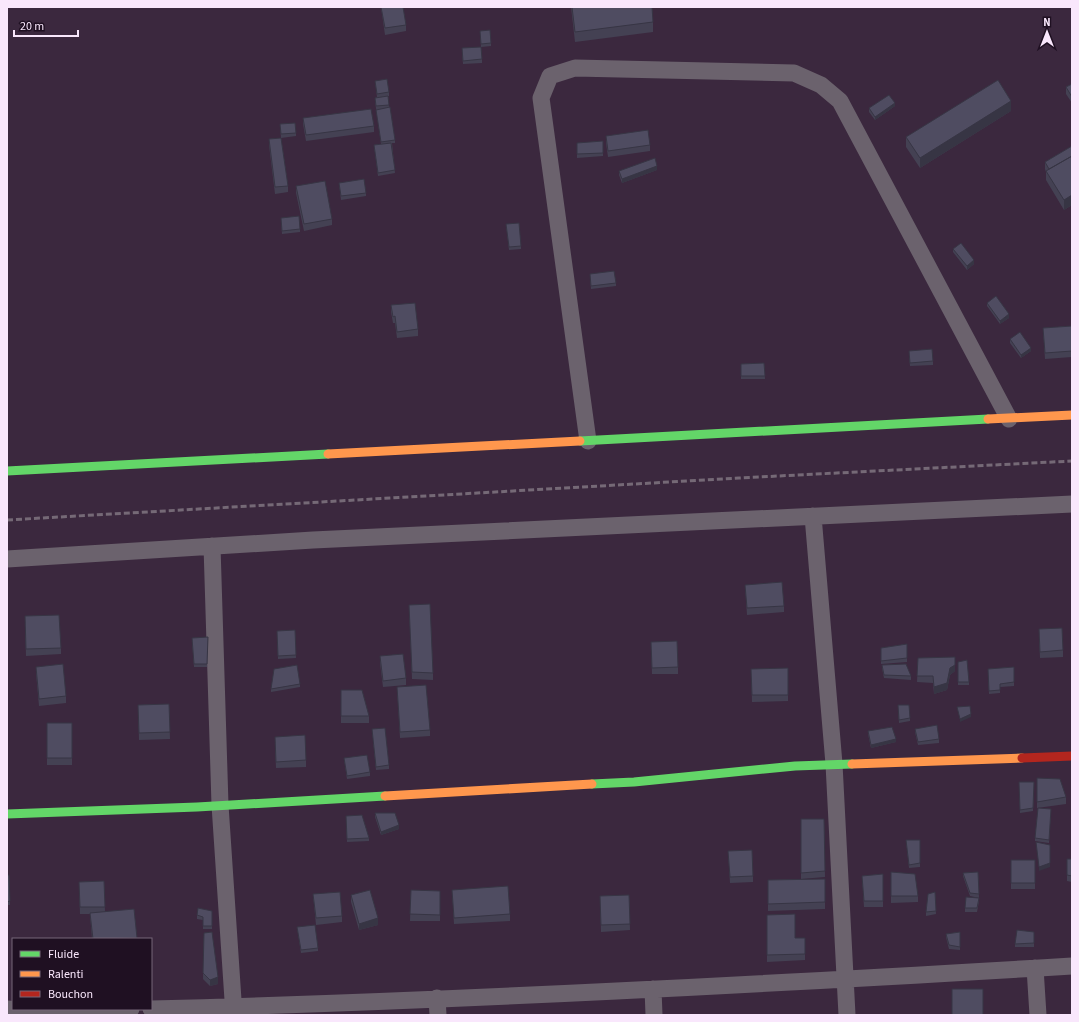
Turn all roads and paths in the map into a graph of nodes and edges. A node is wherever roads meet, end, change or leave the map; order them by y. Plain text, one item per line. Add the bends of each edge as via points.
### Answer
1 (1072, 415) edge
2 (1008, 419) junction
3 (588, 440) junction
4 (7, 471) edge
5 (1072, 504) edge
6 (813, 516) junction
7 (212, 546) junction
8 (7, 559) edge
9 (1072, 756) edge
10 (834, 764) junction
11 (220, 805) junction
12 (7, 814) edge
13 (1072, 966) edge
14 (1035, 968) junction
15 (845, 979) junction
16 (653, 988) junction
17 (437, 1007) edge
18 (152, 1008) edge
19 (26, 1010) edge
20 (84, 1010) edge
21 (234, 1011) edge
22 (654, 1015) edge
23 (847, 1015) edge
24 (1038, 1015) edge

1 - 2 street
2 - 3 street
2 - 3 street via 840,101 821,85 794,73 575,68 550,76 541,98
3 - 4 street
5 - 6 street
6 - 7 street
6 - 10 street
7 - 8 street
7 - 11 street
9 - 10 street
10 - 11 street via 634,782
10 - 15 street
11 - 12 street
11 - 21 street
13 - 14 street
14 - 15 street
14 - 24 street
15 - 16 street
15 - 23 street
16 - 17 street
16 - 22 street
17 - 21 street
18 - 21 street
19 - 20 street

